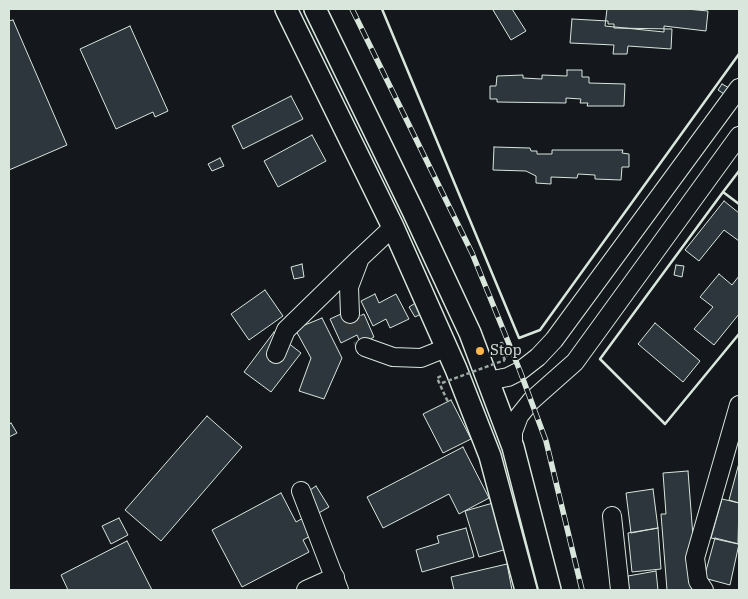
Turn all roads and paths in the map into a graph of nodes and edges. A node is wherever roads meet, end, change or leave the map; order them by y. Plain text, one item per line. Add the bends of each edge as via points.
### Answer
1 (286, 9) edge
2 (315, 9) edge
3 (739, 88) edge
4 (739, 136) edge
5 (393, 227) junction
6 (360, 258) junction
7 (350, 314) tunnel mouth
8 (365, 347) dead end
9 (446, 348) junction
10 (276, 354) dead end
11 (509, 362) dead end
12 (488, 381) junction
13 (442, 383) dead end
14 (739, 405) edge
15 (513, 447) junction
16 (301, 491) dead end
17 (612, 516) dead end
18 (337, 584) edge
19 (306, 590) edge
20 (526, 590) edge
21 (550, 590) edge
22 (620, 590) edge
23 (704, 590) edge

1 - 5 main road
2 - 12 main road via 418,220 470,333
3 - 12 street via 554,340 520,371
4 - 15 street via 575,362 519,416 513,432
5 - 6 street
5 - 9 main road
6 - 7 street via 349,287
6 - 10 street via 286,330
8 - 9 street via 393,357 421,358
9 - 20 main road via 490,456
11 - 13 path, bridge via 502,344 498,344 505,360
12 - 15 main road
14 - 23 street via 695,558 698,581
15 - 21 main road
16 - 18 street
17 - 22 street
18 - 19 street

